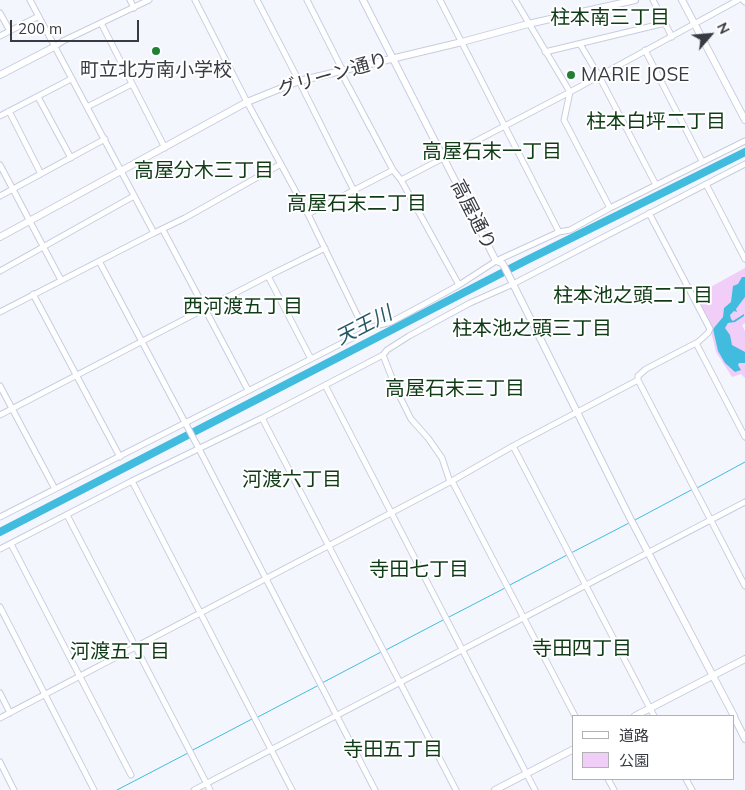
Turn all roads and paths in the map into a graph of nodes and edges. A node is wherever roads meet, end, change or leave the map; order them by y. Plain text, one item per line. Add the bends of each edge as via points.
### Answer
1 (30, 0) edge
2 (130, 0) edge
3 (149, 0) edge
4 (195, 0) edge
5 (256, 0) edge
6 (307, 0) edge
7 (363, 0) edge
8 (440, 0) edge
9 (515, 0) edge
10 (635, 0) edge
11 (653, 0) edge
12 (682, 0) edge
13 (738, 0) edge
14 (134, 8) junction
15 (0, 12) edge
16 (37, 17) junction
17 (101, 23) junction
18 (665, 23) junction
19 (528, 24) junction
20 (694, 24) junction
21 (10, 31) junction
22 (0, 36) edge
23 (672, 37) junction
24 (462, 42) junction
25 (580, 44) junction
26 (54, 47) junction
27 (645, 50) junction
28 (545, 52) junction
29 (393, 58) junction
30 (343, 71) junction
31 (0, 75) edge
32 (599, 76) junction
33 (71, 79) junction
34 (299, 81) junction
35 (132, 84) junction
36 (570, 92) junction
37 (38, 97) junction
38 (247, 102) junction
39 (87, 107) junction
40 (9, 111) junction
41 (0, 116) edge
42 (745, 120) edge
43 (505, 125) junction
44 (104, 139) junction
45 (745, 141) edge
46 (165, 148) junction
47 (443, 157) junction
48 (71, 158) junction
49 (702, 162) junction
50 (281, 164) junction
51 (745, 164) edge
52 (0, 165) edge
53 (393, 170) junction
54 (122, 171) junction
55 (41, 174) junction
56 (401, 180) junction
57 (706, 184) junction
58 (656, 185) junction
59 (13, 189) junction
60 (354, 191) junction
61 (0, 196) edge
62 (134, 196) junction
63 (610, 208) junction
64 (649, 213) junction
65 (308, 214) junction
66 (30, 220) junction
67 (163, 230) junction
68 (559, 232) junction
69 (154, 233) junction
70 (0, 237) edge
71 (43, 246) junction
72 (325, 248) junction
73 (745, 259) edge
74 (99, 261) junction
75 (496, 261) junction
76 (0, 271) edge
77 (268, 276) junction
78 (61, 280) junction
79 (512, 281) junction
80 (459, 285) junction
81 (33, 294) junction
82 (206, 309) junction
83 (0, 312) edge
84 (364, 329) junction
85 (141, 342) junction
86 (696, 343) junction
87 (383, 355) junction
88 (311, 358) junction
89 (75, 376) junction
90 (638, 380) junction
91 (325, 385) junction
92 (0, 386) edge
93 (248, 390) junction
94 (12, 409) junction
95 (577, 411) junction
96 (0, 415) edge
97 (262, 418) junction
98 (187, 425) junction
99 (745, 437) edge
100 (513, 446) junction
101 (198, 447) junction
102 (120, 457) junction
103 (132, 481) junction
104 (451, 481) junction
105 (55, 489) junction
106 (745, 502) edge
107 (390, 514) junction
108 (67, 515) junction
109 (0, 517) edge
110 (711, 520) junction
111 (11, 544) junction
112 (329, 546) junction
113 (0, 549) edge
114 (649, 553) junction
115 (265, 579) junction
116 (586, 586) junction
117 (745, 586) edge
118 (0, 608) edge
119 (200, 613) junction
120 (524, 618) junction
121 (136, 646) junction
122 (462, 650) junction
123 (745, 659) edge
124 (80, 676) junction
125 (713, 676) junction
126 (400, 682) junction
127 (0, 694) edge
128 (45, 694) junction
129 (650, 709) junction
130 (10, 713) junction
131 (574, 715) edge
132 (637, 715) edge
133 (653, 715) edge
134 (733, 715) edge
135 (336, 716) junction
136 (0, 718) edge
137 (735, 718) edge
138 (744, 735) edge
139 (271, 750) junction
140 (572, 750) edge
141 (0, 762) edge
142 (526, 774) junction
143 (131, 775) dead end
144 (207, 784) junction
145 (14, 790) edge
146 (94, 790) edge
147 (194, 790) edge
148 (210, 790) edge
149 (292, 790) edge
150 (375, 790) edge
151 (456, 790) edge
152 (495, 790) edge
153 (535, 790) edge

1 - 16 street
2 - 14 street
3 - 14 street
4 - 38 street
5 - 34 street
6 - 30 street
7 - 29 street, 高屋通り
8 - 24 street
9 - 19 street
10 - 19 street, グリーン通り
11 - 18 street
12 - 20 street
13 - 20 street
14 - 17 street
15 - 21 street
16 - 21 street
16 - 26 street
17 - 26 street
17 - 35 street
18 - 23 street
18 - 25 street
19 - 24 street, グリーン通り
19 - 28 street
20 - 23 street
20 - 42 street
21 - 22 street
23 - 27 street
24 - 29 street, グリーン通り
24 - 43 street
25 - 28 street
25 - 32 street
26 - 31 street
26 - 33 street
27 - 32 street
27 - 49 street
28 - 36 street
29 - 30 street, グリーン通り
29 - 47 street, 高屋通り
30 - 34 street, グリーン通り
30 - 53 street
32 - 36 street
32 - 58 street
33 - 37 street
33 - 39 street
34 - 38 street, グリーン通り
34 - 60 street
35 - 39 street
35 - 46 street
36 - 43 street
36 - 63 street via 564,120
37 - 40 street
37 - 48 street
38 - 46 street, グリーン通り
38 - 50 street
39 - 44 street
40 - 41 street
40 - 55 street
43 - 47 street
43 - 68 street
44 - 48 street
44 - 54 street
45 - 49 street
46 - 54 street, グリーン通り
47 - 56 street
47 - 75 street, 高屋通り
48 - 55 street
49 - 58 street
50 - 65 street
50 - 67 street
51 - 57 street
52 - 59 street
53 - 56 street
53 - 60 street
54 - 62 street
54 - 66 street, グリーン通り
55 - 59 street
56 - 80 street
57 - 64 street
57 - 73 street
58 - 63 street
59 - 61 street
59 - 66 street
60 - 65 street
62 - 69 street
62 - 71 street
63 - 68 street via 570,230
64 - 79 street
64 - 86 street via 711,328
65 - 72 street
66 - 70 street, グリーン通り
66 - 71 street
67 - 69 street
67 - 82 street
68 - 75 street
69 - 74 street
71 - 76 street
71 - 78 street
72 - 77 street
72 - 84 street
74 - 78 street
74 - 85 street
75 - 79 street, 高屋通り via 502,263
75 - 80 street
77 - 82 street
77 - 88 street
78 - 81 street
79 - 87 street via 409,336
79 - 95 street
80 - 84 street via 391,322
81 - 83 street
81 - 89 street
82 - 85 street
82 - 93 street
84 - 88 street via 362,333
85 - 89 street
85 - 98 street
86 - 90 street via 646,370
86 - 99 street
87 - 91 street
87 - 104 street via 411,419 438,453
88 - 93 street
89 - 94 street
89 - 102 street
90 - 95 street
90 - 110 street
91 - 97 street
91 - 107 street
92 - 94 street
93 - 98 street
94 - 96 street
94 - 105 street
95 - 100 street
95 - 114 street
97 - 101 street
97 - 112 street
98 - 101 street
98 - 102 street
100 - 104 street
100 - 116 street
101 - 103 street
101 - 115 street
102 - 105 street
103 - 108 street
103 - 119 street
104 - 107 street
104 - 120 street
105 - 109 street
106 - 110 street
107 - 112 street
107 - 122 street
108 - 111 street
108 - 121 street
110 - 114 street
110 - 117 street
111 - 113 street
111 - 124 street
112 - 115 street
112 - 126 street
114 - 116 street
114 - 125 street
115 - 119 street
115 - 135 street
116 - 120 street
116 - 129 street
118 - 128 street
119 - 121 street
119 - 139 street
120 - 122 street
120 - 131 street
121 - 124 street
121 - 144 street
122 - 126 street
122 - 142 street
123 - 125 street
124 - 128 street
124 - 143 street
125 - 129 street
125 - 134 street
126 - 135 street
126 - 151 street
127 - 130 street
128 - 130 street
128 - 146 street
129 - 132 street
129 - 133 street
130 - 136 street
135 - 139 street
135 - 150 street
137 - 138 street
139 - 144 street
139 - 149 street
140 - 142 street
141 - 145 street
142 - 152 street
142 - 153 street
144 - 147 street
144 - 148 street

